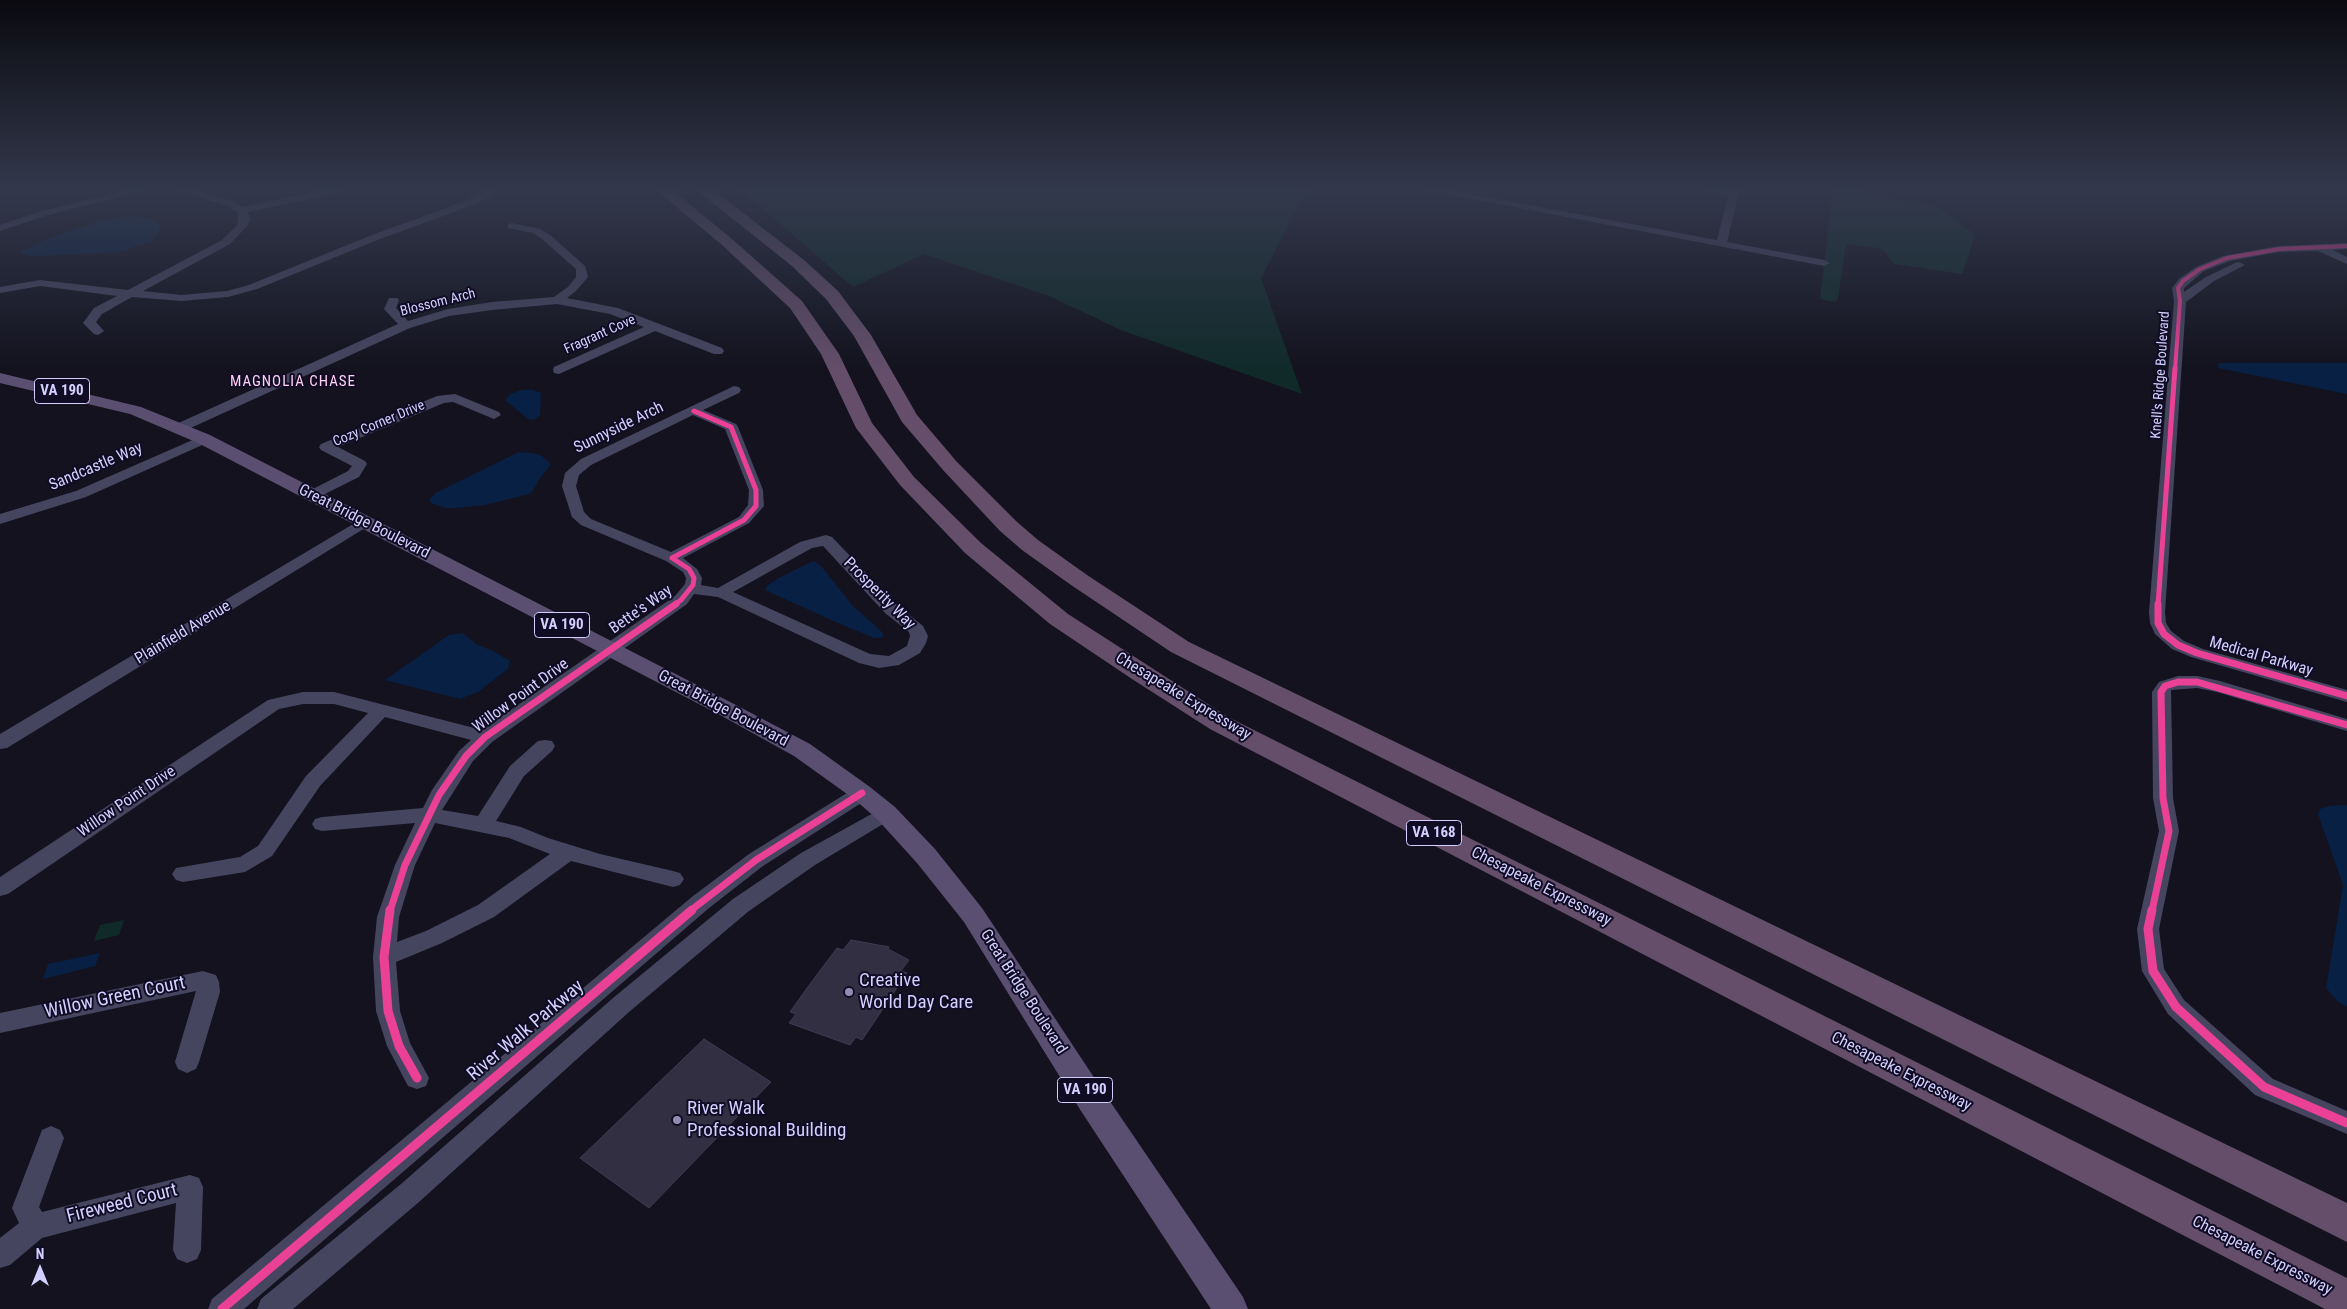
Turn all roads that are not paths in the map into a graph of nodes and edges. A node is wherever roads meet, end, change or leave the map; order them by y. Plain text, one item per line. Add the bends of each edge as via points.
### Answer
1 (213, 249) edge
2 (346, 249) edge
3 (560, 249) edge
4 (735, 249) edge
5 (780, 249) edge
6 (1750, 249) edge
7 (2293, 249) edge
8 (2323, 249) edge
9 (2333, 253) junction
10 (2347, 253) edge
11 (2347, 261) edge
12 (1824, 262) dead end
13 (0, 290) edge
14 (129, 294) junction
15 (393, 300) dead end
16 (557, 300) junction
17 (2180, 301) junction
18 (406, 325) junction
19 (654, 327) junction
20 (98, 331) dead end
21 (718, 351) dead end
22 (559, 370) dead end
23 (0, 378) edge
24 (734, 390) dead end
25 (694, 411) junction
26 (494, 415) dead end
27 (179, 428) junction
28 (204, 439) junction
29 (312, 495) junction
30 (0, 519) edge
31 (365, 522) junction
32 (672, 558) junction
33 (690, 589) junction
34 (722, 593) junction
35 (2170, 640) joint
36 (608, 649) junction
37 (2347, 696) edge
38 (381, 710) junction
39 (2347, 725) edge
40 (485, 738) junction
41 (0, 743) edge
42 (545, 746) dead end
43 (862, 793) junction
44 (886, 813) junction
45 (428, 815) junction
46 (322, 824) dead end
47 (484, 824) junction
48 (568, 852) junction
49 (183, 874) dead end
50 (673, 879) dead end
51 (0, 888) edge
52 (384, 957) junction
53 (0, 1023) edge
54 (187, 1062) dead end
55 (417, 1078) dead end
56 (2347, 1124) edge
57 (51, 1138) dead end
58 (2347, 1223) edge
59 (35, 1227) junction
60 (187, 1250) dead end
61 (0, 1255) edge
62 (2347, 1299) edge
63 (222, 1309) edge
64 (271, 1309) edge
65 (1231, 1309) edge

1 - 14 street
2 - 14 street via 241,291 192,298
3 - 16 street via 581,268 582,277
4 - 62 highway, Chesapeake Expressway / VA 168 via 796,305 830,354 863,424 907,481 974,548 1059,619 1141,673 1219,723
5 - 58 highway via 832,295 862,335 909,418 1008,526 1071,574 1180,647
6 - 12 street
7 - 17 street, Knell's Ridge Boulevard via 2257,252 2200,268 2178,288
8 - 9 street
9 - 10 street, Knell's Ridge Boulevard
9 - 11 street
9 - 17 street, Knell's Ridge Boulevard via 2286,256 2232,267
13 - 14 street via 40,282
14 - 20 street via 94,314 89,323
15 - 18 street via 390,309
16 - 18 street, Blossom Arch via 448,313
16 - 19 street, Blossom Arch via 599,307
17 - 35 street, Knell's Ridge Boulevard via 2157,612 2158,623
18 - 27 street, Blossom Arch
19 - 21 street, Blossom Arch
19 - 22 street, Fragrant Cove
23 - 27 main road, Great Bridge Boulevard / VA 190 via 116,404
24 - 25 street, Sunnyside Arch
25 - 32 street, Bette's Way via 731,427 756,490 756,506 744,520
25 - 32 street, Sunnyside Arch via 586,462 572,474 569,486 577,514 586,522
26 - 29 street, Cozy Corner Drive via 455,398 442,399 326,447 360,464 354,474
27 - 28 main road, Great Bridge Boulevard / VA 190
28 - 29 main road, Great Bridge Boulevard / VA 190
28 - 30 street, Sandcastle Way via 81,494
29 - 31 main road, Great Bridge Boulevard / VA 190
31 - 36 main road, Great Bridge Boulevard / VA 190
31 - 41 street, Plainfield Avenue
32 - 33 street, Bette's Way via 689,569 694,578
33 - 34 street, Prosperity Way
33 - 36 street, Bette's Way via 681,600
34 - 34 street, Prosperity Way via 865,659 893,661 914,649 919,636 917,630 891,610 826,540 806,545
35 - 37 street, Medical Parkway via 2197,653
36 - 40 street, Willow Point Drive
36 - 43 main road, Great Bridge Boulevard / VA 190 via 802,750
38 - 40 street, Willow Point Drive
38 - 49 street via 313,781 265,851 245,864
38 - 51 street, Willow Point Drive via 334,698 303,698 274,704
39 - 56 street via 2197,682 2166,686 2161,692 2163,788 2169,832 2148,929 2153,972 2176,1007 2264,1087
40 - 45 street, Willow Point Drive via 466,756
42 - 47 street via 517,771
43 - 44 main road, Great Bridge Boulevard / VA 190
43 - 63 street, River Walk Parkway via 763,855 701,902
44 - 64 street via 808,859 726,917
44 - 65 main road, Great Bridge Boulevard / VA 190 via 939,871 973,915 1102,1117
45 - 46 street
45 - 47 street
45 - 52 street, Willow Point Drive via 406,864 388,917
47 - 48 street
48 - 50 street
48 - 52 street via 486,911
52 - 55 street, Willow Point Drive via 388,1011 399,1046
53 - 54 street, Willow Green Court via 203,980 208,982 208,992
57 - 59 street via 26,1208
59 - 60 street, Fireweed Court via 190,1187
59 - 61 street, Fireweed Court

